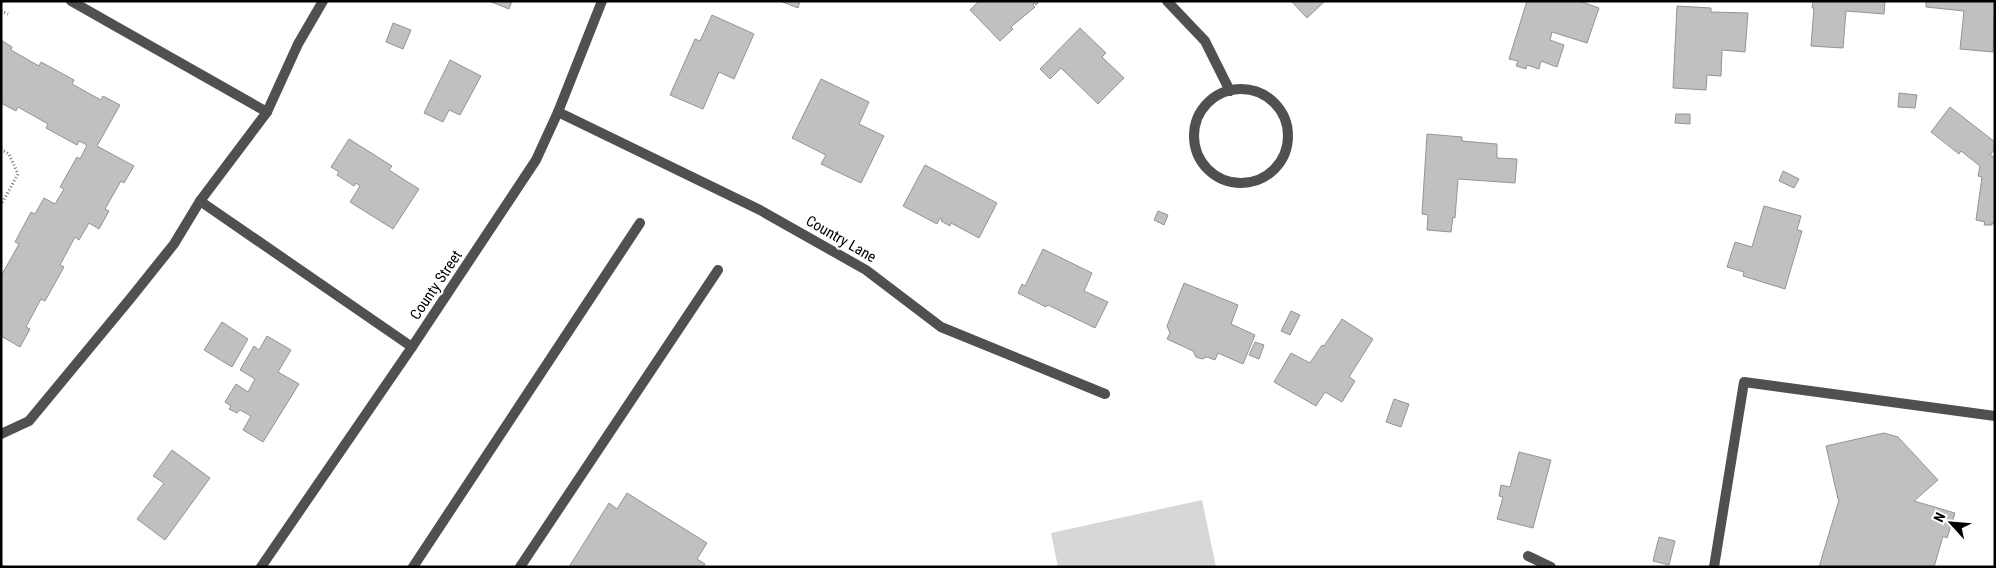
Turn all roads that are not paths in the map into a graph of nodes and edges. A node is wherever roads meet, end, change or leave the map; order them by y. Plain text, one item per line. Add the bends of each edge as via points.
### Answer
1 (71, 1) edge
2 (323, 1) edge
3 (602, 1) edge
4 (1167, 1) edge
5 (1230, 91) junction
6 (267, 112) junction
7 (558, 112) junction
8 (200, 201) junction
9 (640, 223) dead end
10 (718, 270) dead end
11 (412, 347) junction
12 (1105, 394) dead end
13 (1995, 416) edge
14 (1, 434) edge
15 (1528, 556) dead end
16 (261, 567) edge
17 (413, 567) edge
18 (520, 567) edge
19 (1551, 567) edge
20 (1714, 567) edge

1 - 6 street
2 - 6 street via 298,44
3 - 7 street, County Street
4 - 5 street via 1205,41
5 - 5 street via 1214,99 1202,112 1195,129 1196,148 1203,164 1217,176 1234,183 1252,182 1269,174 1281,161 1288,144 1287,126 1279,109 1266,96 1249,90
6 - 8 street
7 - 11 street, County Street via 536,160
7 - 12 street, Country Lane via 760,210 866,270 941,327
8 - 11 street
8 - 14 street via 174,244 29,421
9 - 17 street
10 - 18 street
11 - 16 street, County Street
13 - 20 street via 1744,382
15 - 19 street

